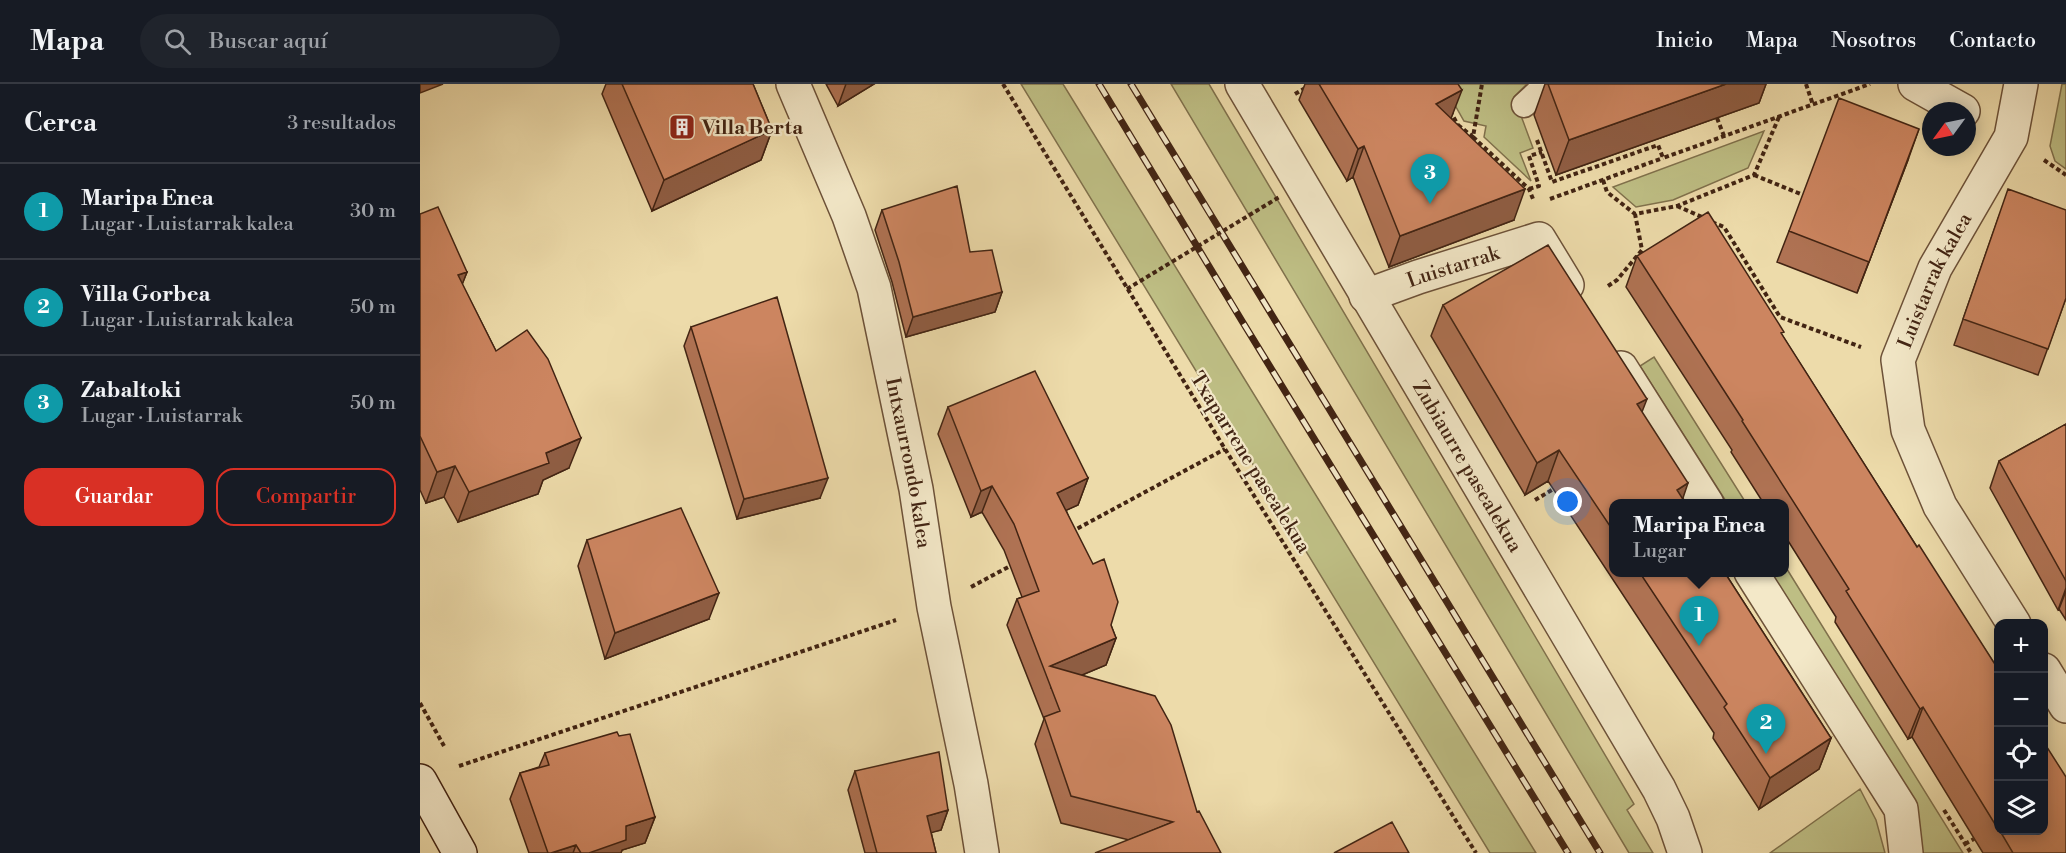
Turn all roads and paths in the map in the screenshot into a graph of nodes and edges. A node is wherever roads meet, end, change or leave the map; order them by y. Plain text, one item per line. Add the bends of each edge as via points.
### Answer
1 (793, 84) edge
2 (1003, 84) edge
3 (1242, 84) edge
4 (1312, 84) edge
5 (1482, 84) edge
6 (1547, 84) edge
7 (1806, 84) edge
8 (1870, 84) edge
9 (1915, 84) edge
10 (2020, 84) edge
11 (1289, 98) dead end
12 (1947, 102) edge
13 (1446, 104) edge
14 (1524, 105) joint
15 (1813, 105) junction
16 (1779, 117) junction
17 (1717, 118) edge
18 (1976, 118) edge
19 (1458, 125) junction
20 (1450, 129) edge
21 (1724, 136) junction
22 (1473, 137) junction
23 (2011, 137) junction
24 (1542, 152) junction
25 (1614, 154) edge
26 (1663, 158) junction
27 (1616, 159) junction
28 (1754, 175) junction
29 (1602, 180) junction
30 (1529, 189) junction
31 (1803, 195) edge
32 (1281, 196) dead end
33 (1535, 204) junction
34 (1677, 206) junction
35 (1635, 214) junction
36 (1539, 239) junction
37 (1127, 289) junction
38 (1366, 296) junction
39 (1582, 308) joint
40 (1603, 341) edge
41 (1898, 360) junction
42 (1225, 449) junction
43 (1563, 483) edge
44 (1543, 495) edge
45 (1704, 499) edge
46 (1069, 534) edge
47 (1017, 562) edge
48 (1754, 577) edge
49 (934, 607) junction
50 (2011, 619) edge
51 (2045, 673) edge
52 (2066, 706) edge
53 (456, 767) dead end
54 (420, 781) edge
55 (1974, 838) dead end
56 (1965, 844) dead end
57 (460, 853) edge
58 (982, 853) edge
59 (1476, 853) edge
60 (1685, 853) edge
61 (1906, 853) edge

1 - 49 street, Intxaurrondo kalea via 849,216 874,288 916,489
2 - 37 path, Txaparrene pasealekua
3 - 38 street, Zubiaurre pasealekua
4 - 11 path
5 - 22 path
6 - 14 lane
7 - 15 path
8 - 15 path
9 - 12 street
10 - 23 street, Luistarrak kalea
13 - 19 path
14 - 24 path
15 - 16 path
16 - 21 path
16 - 28 path
17 - 21 path
18 - 23 street
19 - 20 path
19 - 22 path
21 - 26 path
22 - 30 path
23 - 41 street, Luistarrak kalea via 1935,268
24 - 27 path via 1552,182
24 - 30 path via 1529,156 1539,186
25 - 27 path
26 - 27 path via 1658,145
26 - 29 path
28 - 31 path
28 - 34 path
29 - 33 path
29 - 35 path via 1607,192
30 - 33 path
32 - 37 path, bridge
33 - 36 path
34 - 35 path
34 - 41 path via 1724,227 1780,317
35 - 39 path via 1642,250 1617,280
36 - 38 street, Luistarrak
36 - 39 street
37 - 42 path, Txaparrene pasealekua
38 - 60 street, Zubiaurre pasealekua via 1659,789
40 - 45 street
41 - 50 street, Luistarrak kalea via 1908,430 1940,506
42 - 46 path
42 - 59 path, Txaparrene pasealekua
43 - 44 path
47 - 49 path
48 - 61 street via 1901,809
49 - 53 path
49 - 58 street, Intxaurrondo kalea
51 - 52 street
54 - 57 street
55 - 56 path

